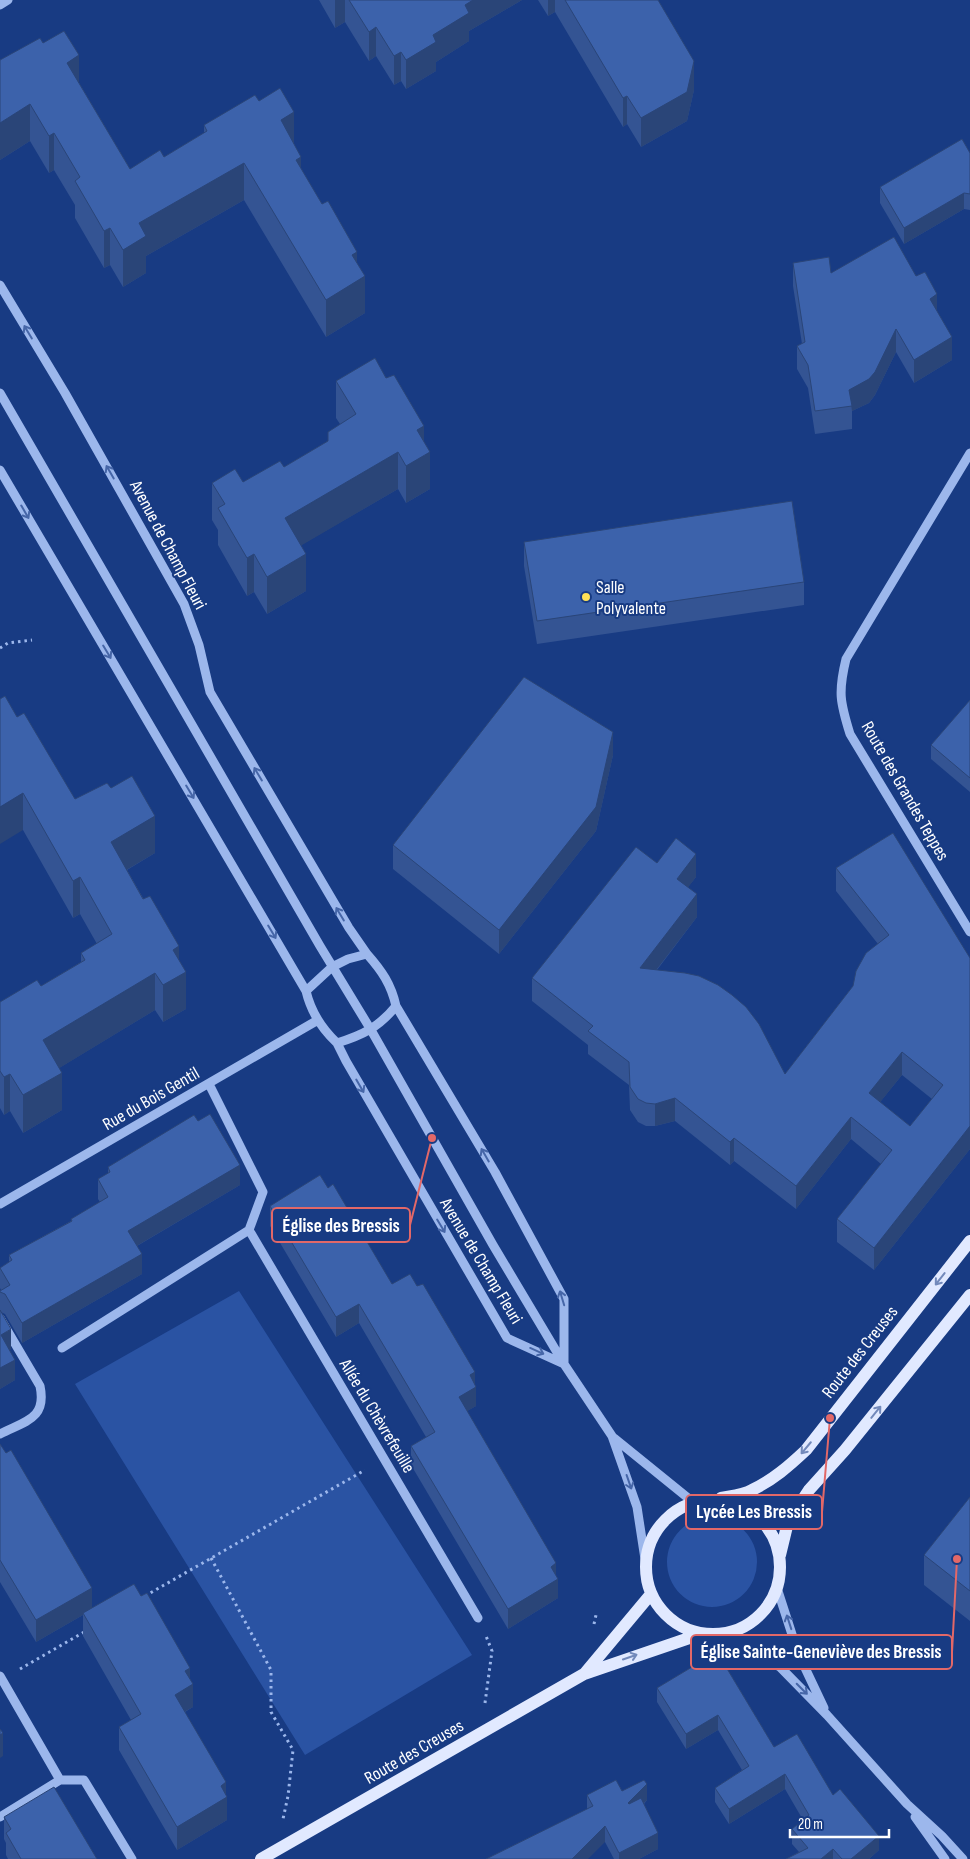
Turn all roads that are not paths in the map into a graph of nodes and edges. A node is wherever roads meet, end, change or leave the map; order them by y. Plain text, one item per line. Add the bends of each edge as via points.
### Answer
1 (8, 0) edge
2 (0, 5) edge
3 (0, 286) edge
4 (0, 393) edge
5 (970, 453) edge
6 (0, 470) edge
7 (969, 926) edge
8 (367, 954) junction
9 (332, 967) junction
10 (306, 991) junction
11 (396, 1006) junction
12 (318, 1020) junction
13 (371, 1030) junction
14 (337, 1042) junction
15 (209, 1084) junction
16 (0, 1204) edge
17 (248, 1230) junction
18 (970, 1241) edge
19 (970, 1295) edge
20 (0, 1318) edge
21 (62, 1348) dead end
22 (564, 1364) junction
23 (0, 1434) edge
24 (612, 1436) junction
25 (716, 1500) junction
26 (693, 1502) junction
27 (779, 1558) junction
28 (645, 1559) junction
29 (777, 1588) junction
30 (650, 1594) junction
31 (478, 1618) dead end
32 (701, 1634) junction
33 (718, 1634) junction
34 (584, 1674) junction
35 (1, 1677) edge
36 (827, 1715) junction
37 (60, 1780) junction
38 (907, 1804) junction
39 (0, 1817) edge
40 (132, 1859) edge
41 (261, 1859) edge
42 (945, 1859) edge
43 (963, 1859) edge

1 - 2 street
8 -> 3 street, Avenue de Champ Fleuri via 348,928 210,692 199,645 184,604 75,410
4 - 9 street, Avenue de Champ Fleuri
5 - 7 street, Route des Grandes Teppes via 846,659 840,698 850,734
6 -> 10 street, Avenue de Champ Fleuri
8 - 9 street
8 - 11 street, Avenue de Champ Fleuri via 392,989
9 - 10 street
9 - 13 street, Avenue de Champ Fleuri
10 - 12 street, Avenue de Champ Fleuri
11 - 13 street
22 -> 11 street, Avenue de Champ Fleuri via 564,1299 491,1165
12 - 14 street, Avenue de Champ Fleuri
12 - 15 street, Rue du Bois Gentil
13 - 14 street
13 - 22 street, Avenue de Champ Fleuri
14 -> 22 street, Avenue de Champ Fleuri via 507,1338
15 - 16 street, Rue du Bois Gentil
15 - 17 street via 263,1192
17 - 21 street
17 - 31 street, Allée du Chèvrefeuille
18 -> 25 main road, Route des Creuses via 806,1450 784,1471 751,1491
27 -> 19 main road via 788,1522 809,1490
20 - 23 street via 40,1386 42,1396 40,1408 34,1416
22 - 24 street, Avenue de Champ Fleuri
24 - 26 street, Avenue de Champ Fleuri
24 -> 28 street, Avenue de Champ Fleuri via 637,1507
25 - 26 main road
25 - 27 main road via 746,1508 758,1518 775,1542
26 - 28 main road via 675,1511 661,1524 650,1540
27 - 29 main road
28 - 30 main road
29 - 33 main road via 760,1615 733,1631
36 -> 29 street via 798,1653
30 - 32 main road via 671,1620
30 - 34 main road, Route des Creuses
32 - 33 main road
34 -> 32 main road, Route des Creuses
33 -> 36 street via 780,1667
34 - 41 main road, Route des Creuses
35 - 37 street
36 - 38 street
37 - 39 street
37 - 40 street via 84,1780
38 - 42 street
38 - 43 street

